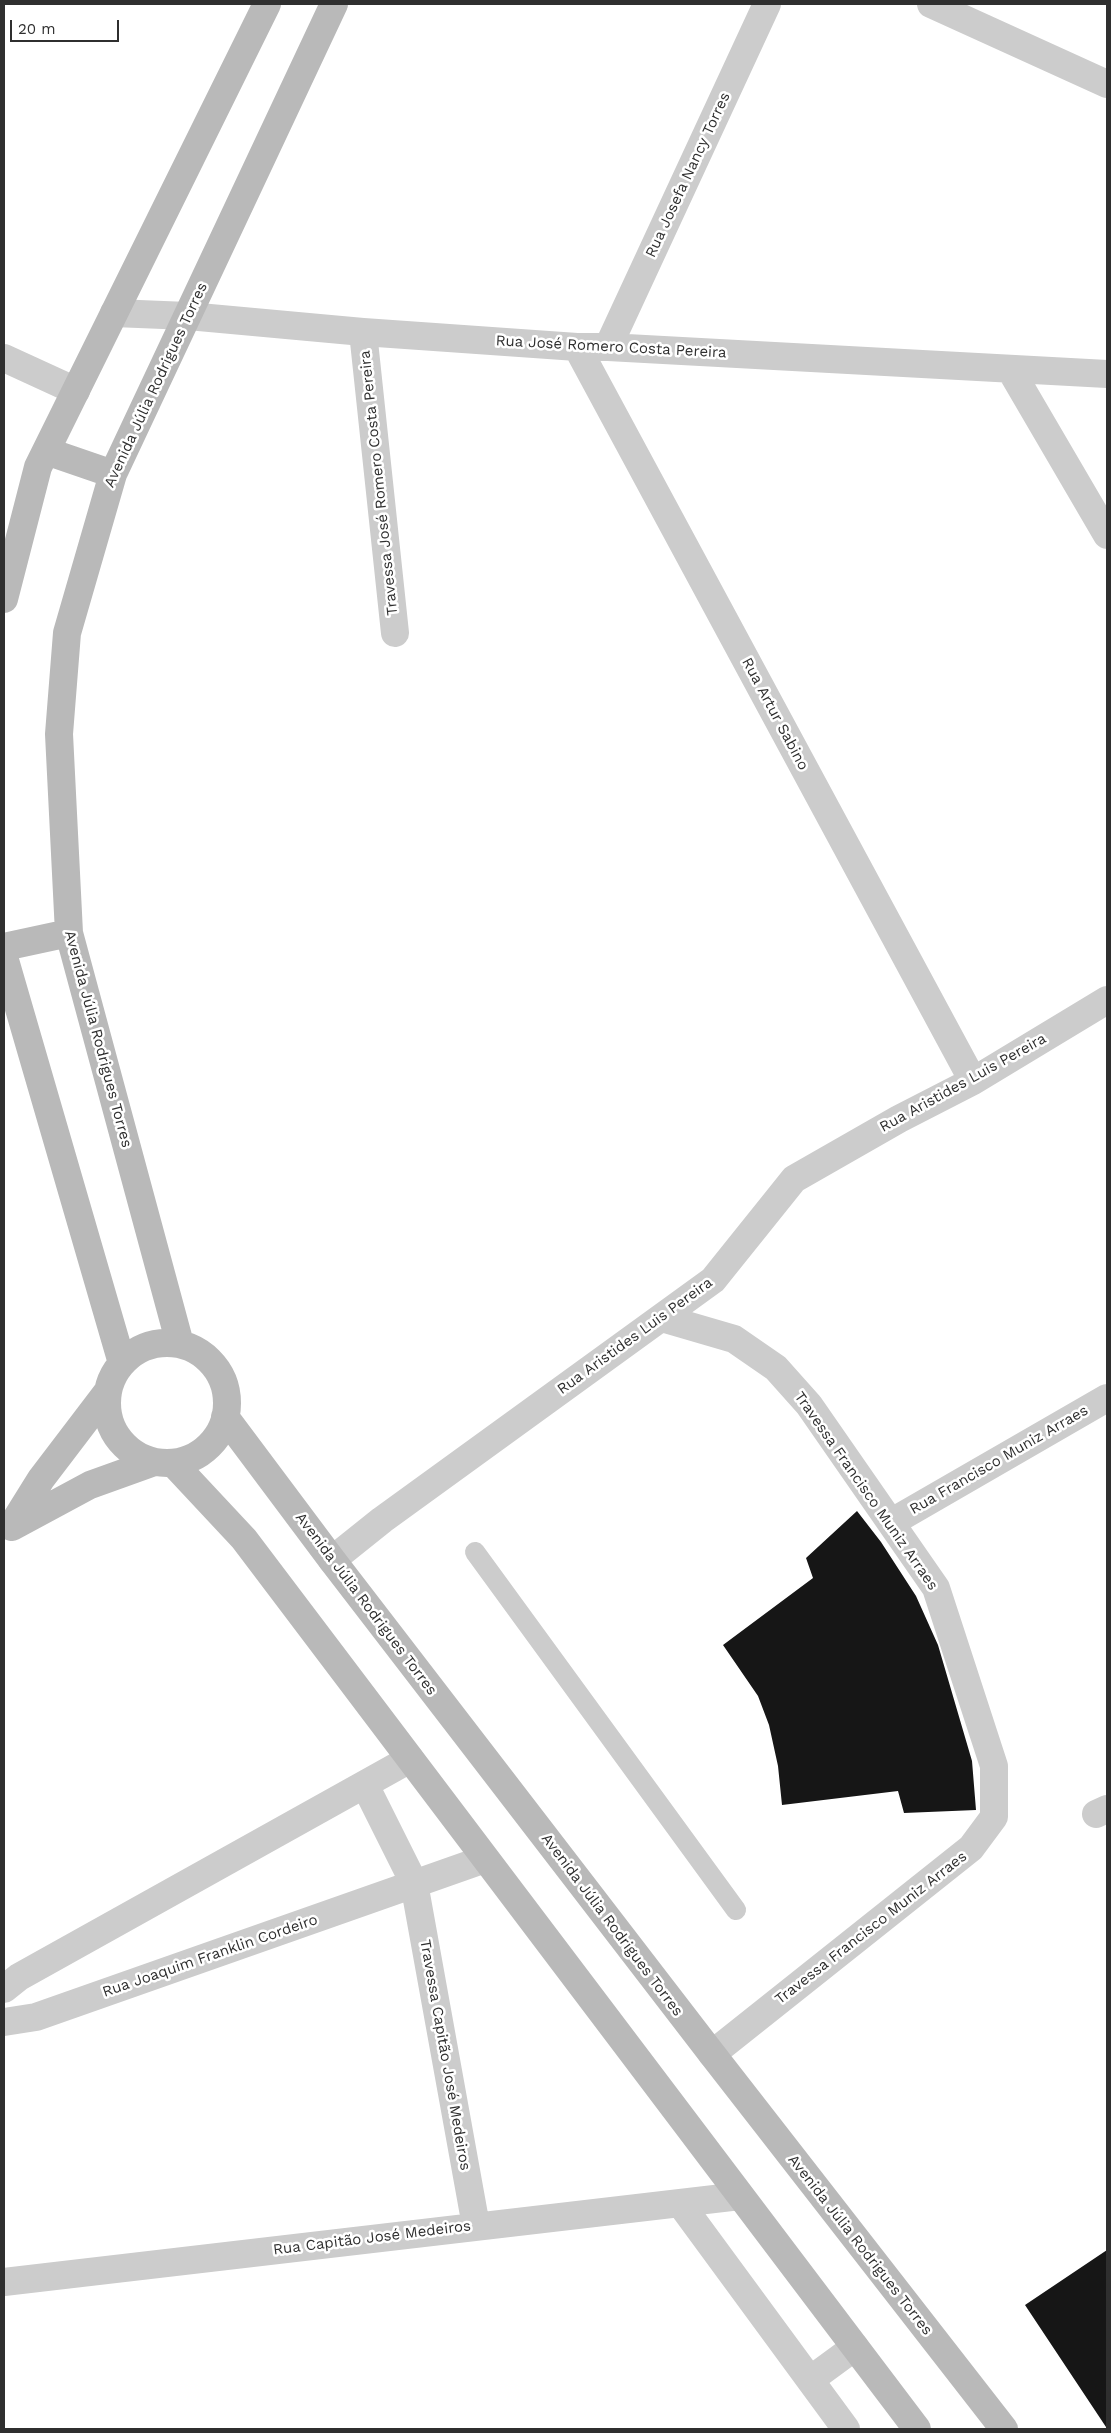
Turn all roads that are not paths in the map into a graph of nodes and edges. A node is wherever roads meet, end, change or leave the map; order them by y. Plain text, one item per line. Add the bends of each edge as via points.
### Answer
1 (267, 4) edge
2 (334, 4) edge
3 (767, 4) edge
4 (932, 4) edge
5 (1107, 84) edge
6 (114, 313) junction
7 (188, 316) junction
8 (364, 332) junction
9 (577, 347) junction
10 (608, 347) junction
11 (4, 358) edge
12 (1010, 369) junction
13 (1107, 374) edge
14 (76, 391) junction
15 (46, 452) junction
16 (113, 474) junction
17 (1107, 535) edge
18 (4, 599) edge
19 (395, 633) dead end
20 (69, 934) junction
21 (4, 947) edge
22 (4, 957) edge
23 (1107, 1000) edge
24 (972, 1081) junction
25 (662, 1318) junction
26 (180, 1344) junction
27 (122, 1363) junction
28 (108, 1391) junction
29 (1107, 1398) edge
30 (226, 1417) junction
31 (164, 1463) junction
32 (892, 1522) junction
33 (7, 1531) edge
34 (475, 1552) dead end
35 (332, 1560) junction
36 (410, 1759) junction
37 (366, 1785) junction
38 (485, 1858) junction
39 (414, 1883) junction
40 (736, 1910) dead end
41 (4, 1989) edge
42 (4, 2022) edge
43 (712, 2054) junction
44 (740, 2196) junction
45 (680, 2203) junction
46 (476, 2226) junction
47 (4, 2282) edge
48 (855, 2348) junction
49 (810, 2380) junction
50 (846, 2429) edge
51 (916, 2429) edge
52 (1004, 2429) edge

1 - 6 main road
2 - 7 main road, Avenida Júlia Rodrigues Torres
3 - 10 street, Rua Josefa Nancy Torres
4 - 5 street
6 - 7 street, Rua José Romero Costa Pereira
6 - 14 main road
7 - 8 street, Rua José Romero Costa Pereira
7 - 16 main road, Avenida Júlia Rodrigues Torres
8 - 9 street, Rua José Romero Costa Pereira
8 - 19 street, Travessa José Romero Costa Pereira
9 - 10 street, Rua José Romero Costa Pereira
9 - 24 street, Rua Artur Sabino
10 - 12 street, Rua José Romero Costa Pereira
11 - 14 street
12 - 13 street, Rua José Romero Costa Pereira
12 - 17 street
14 - 15 main road
15 - 16 main road
15 - 18 main road via 38,467
16 - 20 main road, Avenida Júlia Rodrigues Torres via 67,633 59,734
20 - 21 main road
20 - 26 main road, Avenida Júlia Rodrigues Torres
22 - 27 main road
23 - 24 street, Rua Aristides Luis Pereira
24 - 25 street, Rua Aristides Luis Pereira via 794,1179 713,1280
25 - 32 street, Travessa Francisco Muniz Arraes via 734,1339 776,1368 809,1405
25 - 35 street, Rua Aristides Luis Pereira via 382,1520
26 - 27 main road via 148,1345
26 - 30 main road via 197,1351 212,1363 222,1379 227,1398
27 - 28 main road
28 - 31 main road via 107,1410 112,1428 122,1443 137,1456
28 - 33 main road via 46,1471
29 - 32 street, Rua Francisco Muniz Arraes
30 - 31 main road via 207,1449 191,1459
30 - 35 main road, Avenida Júlia Rodrigues Torres
31 - 33 main road via 90,1485
31 - 36 main road via 244,1539
32 - 43 street, Travessa Francisco Muniz Arraes via 939,1596 994,1766 994,1816 971,1848
34 - 40 lane
35 - 43 main road, Avenida Júlia Rodrigues Torres
36 - 37 street
36 - 38 main road
37 - 39 street
37 - 41 street via 19,1977
38 - 39 street, Rua Joaquim Franklin Cordeiro
38 - 44 main road
39 - 42 street, Rua Joaquim Franklin Cordeiro via 36,2017
39 - 46 street, Travessa Capitão José Medeiros
43 - 52 main road, Avenida Júlia Rodrigues Torres
44 - 45 street, Rua Capitão José Medeiros
44 - 48 main road
45 - 46 street, Rua Capitão José Medeiros
45 - 49 street
46 - 47 street, Rua Capitão José Medeiros
48 - 49 street
48 - 51 main road
49 - 50 street

